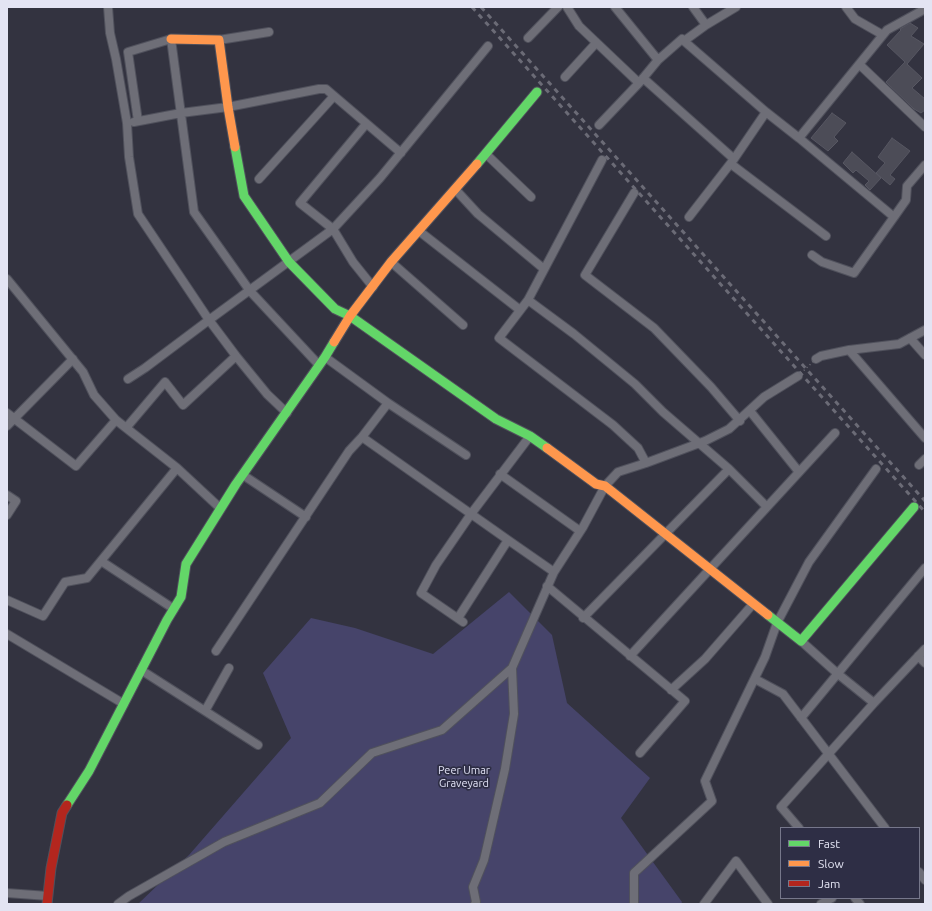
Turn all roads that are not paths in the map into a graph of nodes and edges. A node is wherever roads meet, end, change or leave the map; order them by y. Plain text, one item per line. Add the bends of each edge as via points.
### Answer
1 (108, 7) edge
2 (558, 7) edge
3 (567, 7) edge
4 (614, 7) edge
5 (693, 7) edge
6 (736, 7) edge
7 (846, 7) edge
8 (925, 9) edge
9 (706, 25) junction
10 (269, 32) dead end
11 (883, 35) junction
12 (528, 38) dead end
13 (171, 39) junction
14 (219, 40) junction
15 (684, 41) junction
16 (596, 43) junction
17 (488, 46) dead end
18 (658, 60) junction
19 (860, 64) junction
20 (565, 77) dead end
21 (641, 81) junction
22 (537, 92) dead end
23 (334, 96) junction
24 (228, 107) junction
25 (766, 112) junction
26 (181, 113) junction
27 (138, 121) junction
28 (127, 123) junction
29 (366, 124) junction
30 (599, 125) dead end
31 (925, 127) edge
32 (799, 138) junction
33 (401, 153) junction
34 (486, 154) junction
35 (602, 160) dead end
36 (733, 161) junction
37 (925, 165) edge
38 (259, 179) dead end
39 (454, 189) junction
40 (634, 193) dead end
41 (530, 197) dead end
42 (689, 217) dead end
43 (894, 217) junction
44 (333, 230) junction
45 (419, 231) junction
46 (826, 236) dead end
47 (812, 255) dead end
48 (289, 262) junction
49 (391, 262) junction
50 (544, 268) junction
51 (7, 278) edge
52 (373, 287) junction
53 (250, 290) junction
54 (528, 300) junction
55 (520, 310) junction
56 (350, 316) junction
57 (209, 320) junction
58 (463, 325) dead end
59 (925, 330) edge
60 (910, 338) junction
61 (849, 350) junction
62 (925, 355) edge
63 (236, 356) junction
64 (325, 357) junction
65 (73, 359) junction
66 (816, 359) road end
67 (319, 365) junction
68 (798, 376) road end
69 (128, 379) dead end
70 (388, 403) junction
71 (750, 411) junction
72 (7, 413) edge
73 (287, 413) junction
74 (13, 419) junction
75 (116, 420) junction
76 (740, 420) junction
77 (7, 426) edge
78 (126, 428) junction
79 (835, 433) dead end
80 (530, 436) junction
81 (362, 437) junction
82 (925, 438) edge
83 (698, 444) junction
84 (466, 455) dead end
85 (646, 464) junction
86 (177, 468) junction
87 (876, 469) dead end
88 (729, 470) junction
89 (799, 472) junction
90 (500, 474) junction
91 (243, 475) junction
92 (605, 486) junction
93 (7, 495) edge
94 (766, 507) junction
95 (914, 507) dead end
96 (220, 508) junction
97 (471, 514) junction
98 (7, 515) edge
99 (306, 517) junction
100 (580, 531) junction
101 (665, 534) junction
102 (508, 540) junction
103 (101, 561) junction
104 (925, 568) edge
105 (710, 569) junction
106 (554, 572) junction
107 (547, 586) junction
108 (7, 600) edge
109 (753, 604) junction
110 (174, 609) junction
111 (583, 618) junction
112 (777, 623) junction
113 (7, 634) edge
114 (801, 641) junction
115 (925, 649) edge
116 (216, 651) dead end
117 (630, 656) junction
118 (918, 656) junction
119 (925, 663) edge
120 (229, 668) dead end
121 (512, 668) junction
122 (141, 670) junction
123 (838, 674) junction
124 (755, 679) junction
125 (671, 690) junction
126 (874, 703) junction
127 (124, 704) junction
128 (204, 711) junction
129 (801, 718) junction
130 (258, 745) dead end
131 (640, 753) dead end
132 (829, 754) junction
133 (798, 827) edge
134 (884, 827) edge
135 (7, 893) edge
136 (830, 899) edge
137 (48, 900) edge
138 (118, 904) edge
139 (474, 904) edge
140 (634, 904) edge
141 (704, 904) edge
142 (768, 904) edge
143 (821, 904) edge

1 - 28 street via 110,33
2 - 12 street
3 - 16 street via 579,26
4 - 18 street
5 - 9 street
6 - 9 street
7 - 11 street via 854,19
8 - 11 street via 887,30
9 - 15 street
10 - 14 street
11 - 19 street
13 - 14 street
13 - 26 street
13 - 27 street via 128,52
14 - 24 street
15 - 18 street via 682,39
15 - 25 street
16 - 20 street
16 - 21 street
17 - 33 street
18 - 21 street
19 - 31 street
19 - 32 street
21 - 30 street
21 - 36 street
22 - 34 street
23 - 24 street via 326,89 319,89
23 - 29 street
23 - 38 street
24 - 26 street
24 - 48 street via 244,196
25 - 32 street
25 - 36 street
26 - 27 street
26 - 53 street via 194,212
27 - 28 street
28 - 57 street via 129,157 138,214
29 - 33 street
29 - 44 street via 300,203
32 - 43 street
33 - 44 street
34 - 39 street
34 - 41 street
35 - 50 street
36 - 42 street
36 - 46 street
37 - 43 street via 907,186 906,200
39 - 45 street
39 - 50 street via 478,214
40 - 76 street via 585,275 654,328
43 - 47 street via 854,273 822,262
44 - 48 street
44 - 52 street via 353,262
45 - 49 street
45 - 55 street
48 - 53 street
48 - 56 street via 335,309
49 - 52 street
49 - 58 street
50 - 54 street
51 - 65 street
52 - 56 street
53 - 57 street
53 - 67 street
54 - 55 street
54 - 83 street via 635,384
55 - 85 street via 499,338 613,425 638,448
56 - 64 street
56 - 80 street via 496,419
57 - 63 street
57 - 69 street
59 - 60 street
60 - 61 street via 899,344
60 - 62 street
61 - 66 street
61 - 82 street
63 - 73 street via 267,394
63 - 78 street via 183,405 165,382
64 - 67 street
64 - 70 street
65 - 74 street
65 - 75 street via 83,372 94,395
67 - 73 street
68 - 71 street via 764,397
70 - 81 street
70 - 84 street
71 - 76 street
71 - 89 street
72 - 74 street
73 - 91 street
74 - 75 street via 76,466
74 - 77 street
75 - 78 street
76 - 83 street via 729,429
78 - 86 street
79 - 89 street
80 - 90 street
80 - 92 street via 596,484
81 - 97 street
81 - 99 street via 349,452
83 - 85 street
83 - 88 street
85 - 92 street via 618,472
86 - 96 street
86 - 103 street
87 - 112 street via 810,562
88 - 94 street
88 - 101 street
89 - 94 street
90 - 97 street
90 - 100 street
91 - 96 street
91 - 99 street
92 - 100 street
92 - 101 street
93 - 98 street via 16,500
94 - 105 street
95 - 114 street
96 - 110 street via 186,564 181,597
97 - 102 street
97 - 102 street via 436,564 421,593 461,620
99 - 116 street
100 - 106 street
101 - 105 street
101 - 111 street
102 - 106 street
103 - 108 street via 87,578 65,582 43,616
103 - 110 street
104 - 123 street
105 - 109 street
105 - 117 street
106 - 107 street
107 - 111 street
107 - 121 street
109 - 112 street
109 - 125 street via 705,659
110 - 122 street
111 - 117 street
112 - 114 street
112 - 124 street
113 - 127 street
114 - 123 street
115 - 118 street
117 - 125 street
118 - 119 street
118 - 126 street
120 - 128 street
121 - 138 street via 442,730 372,753 320,803 224,842
121 - 139 street via 514,714 502,784 484,860 474,887
122 - 127 street
122 - 128 street
123 - 126 street
123 - 129 street
124 - 129 street via 784,694
124 - 140 street via 705,781 712,801 634,873
125 - 131 street via 685,701
126 - 132 street
127 - 137 street via 89,771 62,813 51,868
128 - 130 street
129 - 132 street
132 - 133 street via 781,807
132 - 134 street
135 - 137 street
136 - 143 street
141 - 142 street via 736,861

